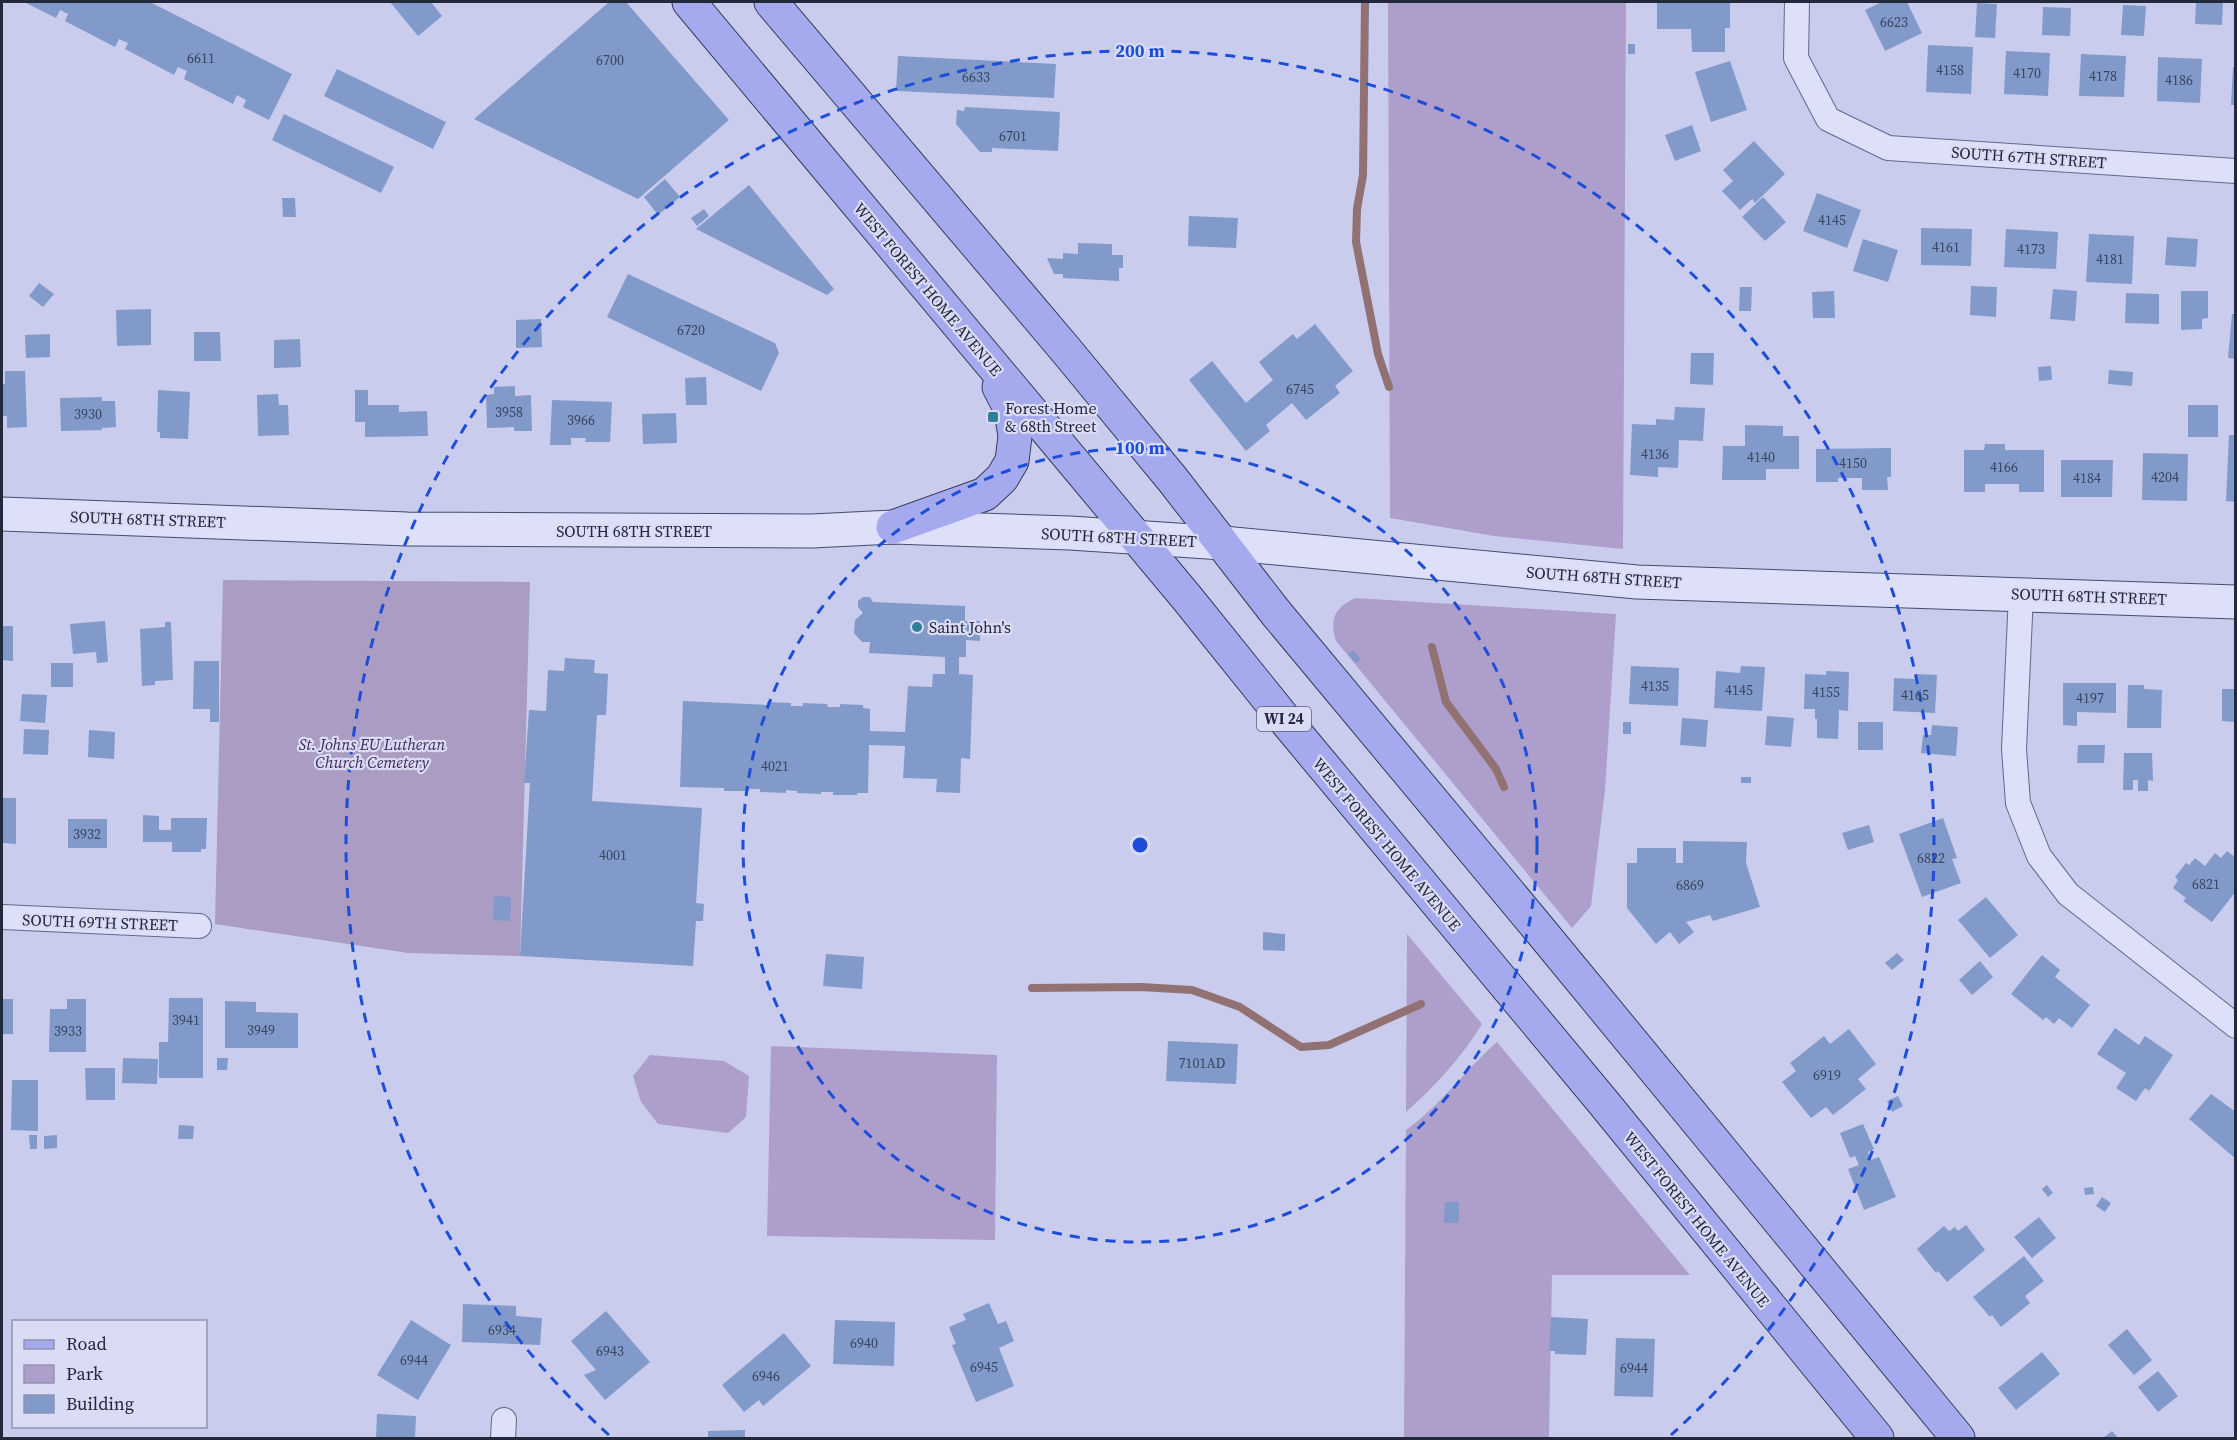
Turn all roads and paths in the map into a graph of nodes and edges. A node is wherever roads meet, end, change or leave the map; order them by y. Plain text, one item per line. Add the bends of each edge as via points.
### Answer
1 (689, 2) edge
2 (771, 2) edge
3 (1797, 2) edge
4 (2235, 171) edge
5 (983, 356) junction
6 (2, 514) edge
7 (893, 527) junction
8 (1136, 537) junction
9 (1223, 543) junction
10 (2021, 594) junction
11 (2235, 602) edge
12 (2, 917) edge
13 (199, 926) dead end
14 (2235, 1026) edge
15 (1877, 1438) edge
16 (1958, 1438) edge

1 - 5 main road, WEST FOREST HOME AVENUE / WI 24
2 - 9 main road via 1065,349
3 - 4 street, SOUTH 67TH STREET via 1796,58 1828,119 1888,148
5 - 7 main road via 1011,410 1015,436 1012,461 1002,478 985,494
5 - 8 main road, WEST FOREST HOME AVENUE / WI 24
6 - 7 street, SOUTH 68TH STREET via 407,529 789,531
7 - 8 street, SOUTH 68TH STREET
8 - 9 street, SOUTH 68TH STREET
8 - 15 main road, WEST FOREST HOME AVENUE / WI 24
9 - 10 street, SOUTH 68TH STREET via 1637,582
9 - 16 main road via 1276,613
10 - 11 street, SOUTH 68TH STREET
10 - 14 street via 2014,749 2018,803 2039,856 2068,894
12 - 13 street, SOUTH 69TH STREET

